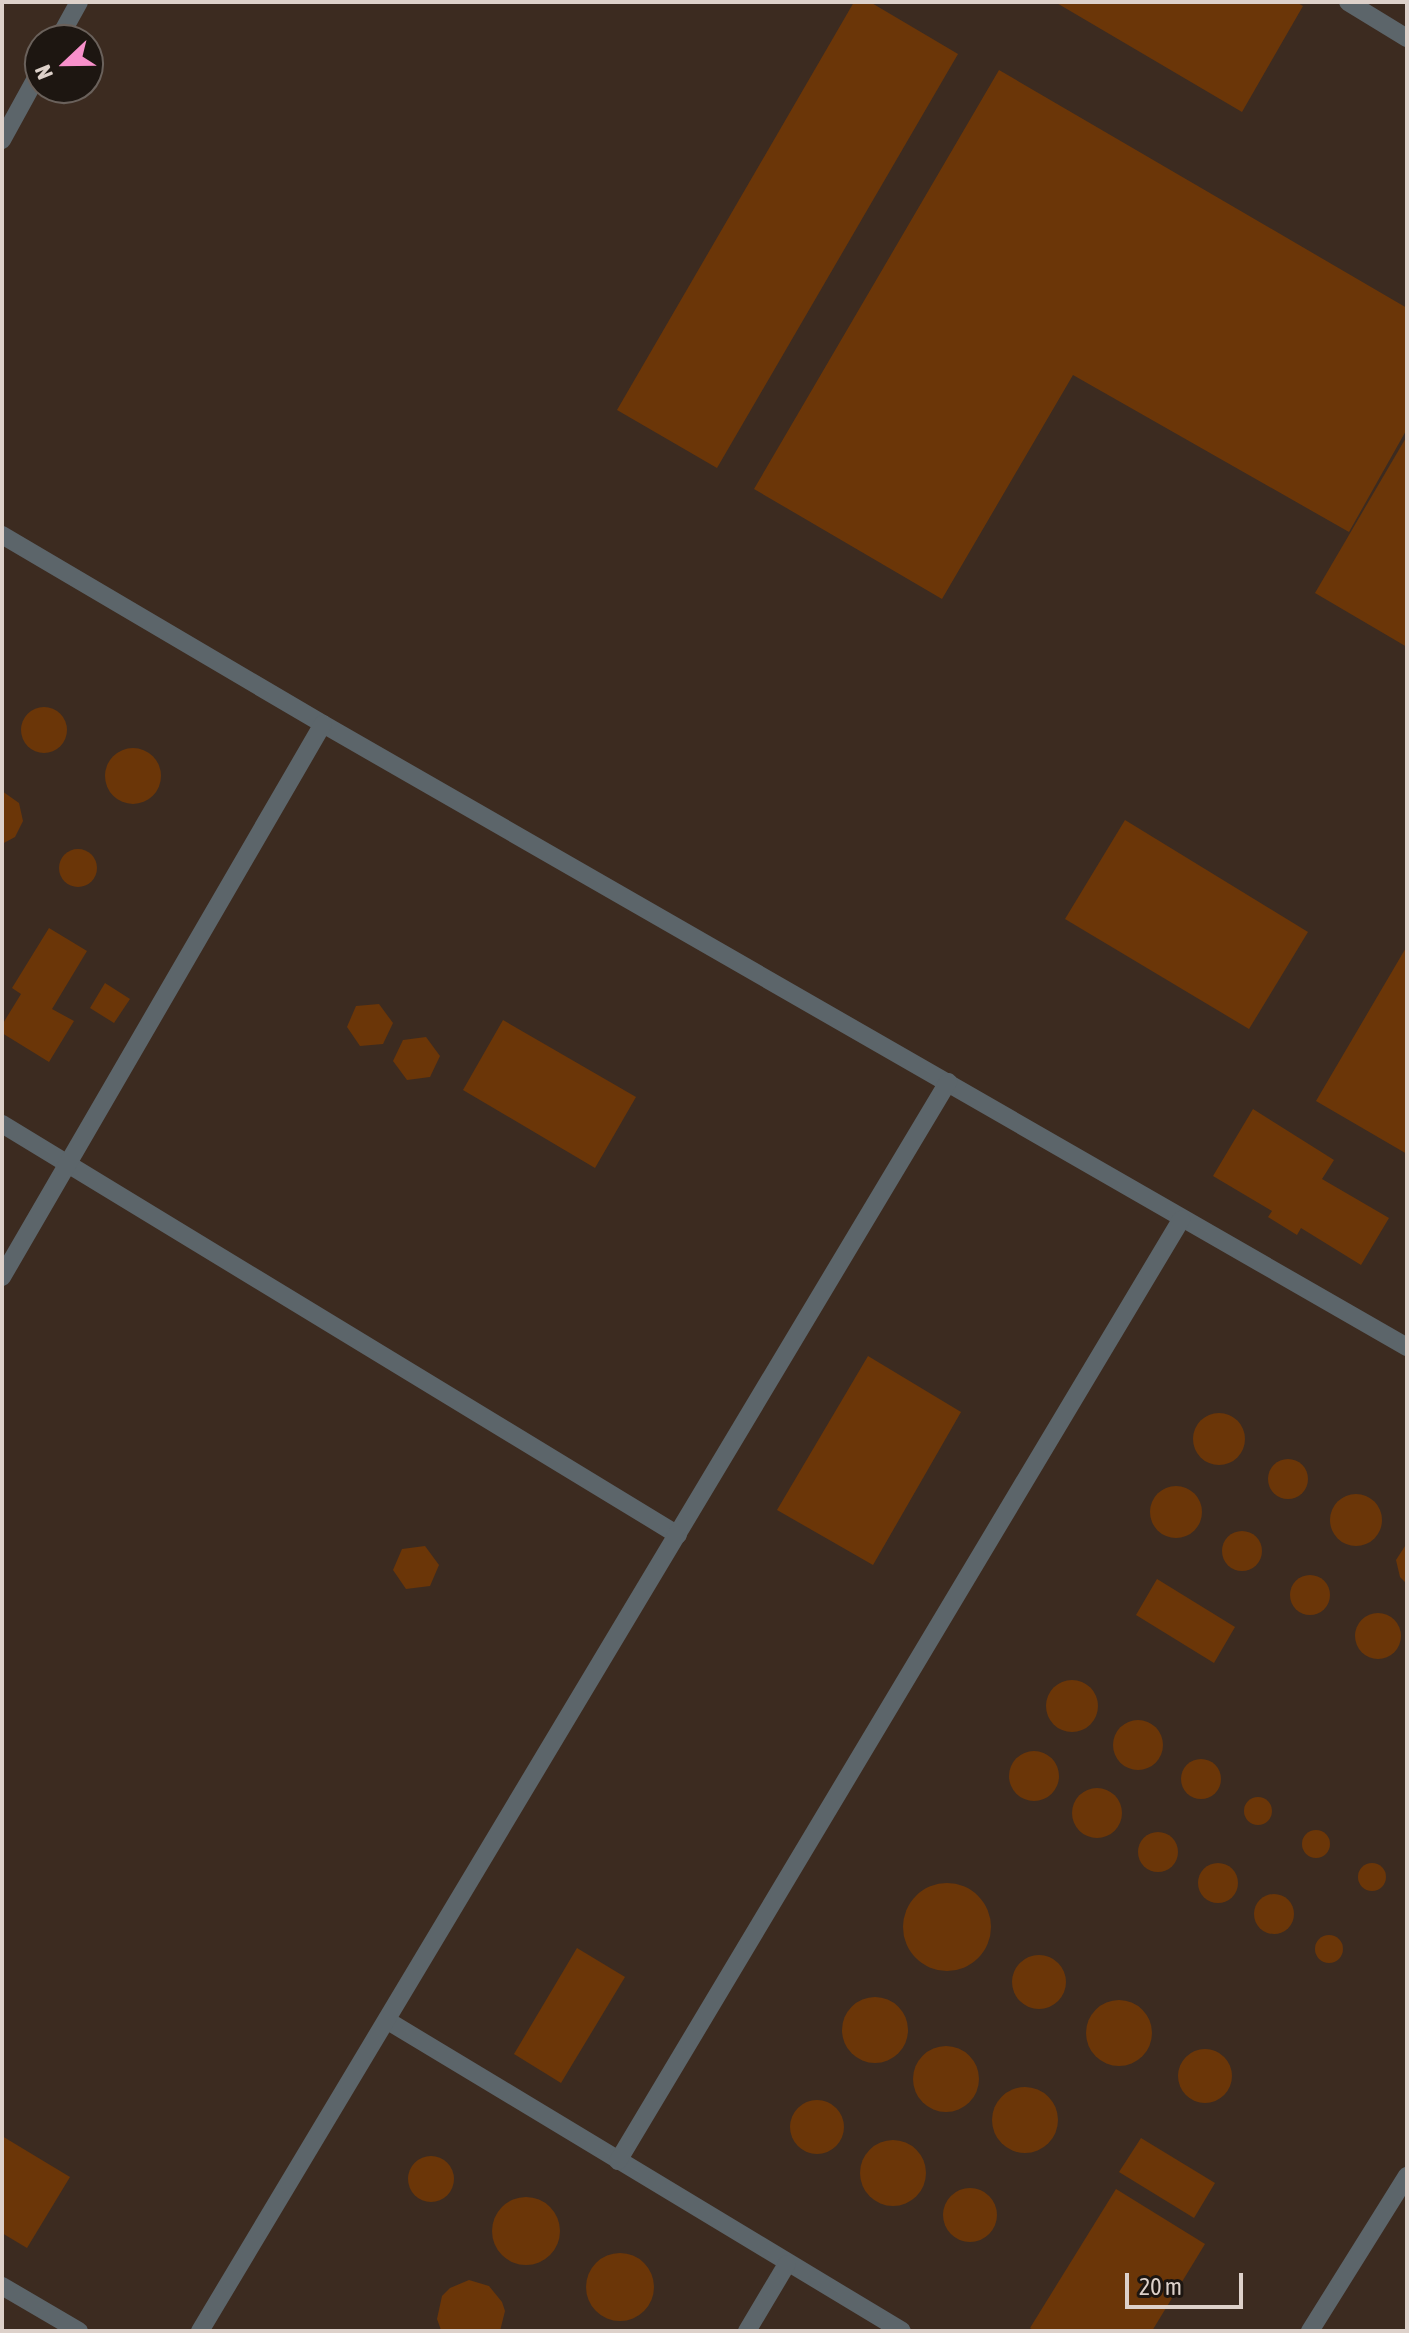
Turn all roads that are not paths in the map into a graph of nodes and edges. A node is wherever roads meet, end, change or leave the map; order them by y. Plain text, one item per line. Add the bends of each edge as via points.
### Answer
1 (79, 2) edge
2 (1348, 2) edge
3 (67, 24) edge
4 (1407, 38) edge
5 (24, 100) edge
6 (2, 140) edge
7 (2, 535) edge
8 (323, 724) junction
9 (948, 1082) junction
10 (2, 1124) edge
11 (68, 1165) junction
12 (1181, 1220) junction
13 (2, 1277) edge
14 (1407, 1347) edge
15 (678, 1535) junction
16 (388, 2021) junction
17 (618, 2161) junction
18 (1407, 2176) edge
19 (787, 2264) junction
20 (2, 2286) edge
21 (79, 2331) edge
22 (200, 2331) edge
23 (747, 2331) edge
24 (902, 2331) edge
25 (1310, 2331) edge

1 - 3 lane
2 - 4 lane
5 - 6 lane
7 - 8 lane
8 - 9 lane
8 - 11 lane
9 - 12 lane
9 - 15 lane
10 - 11 lane
11 - 13 lane
11 - 15 lane
12 - 14 lane
12 - 17 lane
15 - 16 lane
16 - 17 lane
16 - 22 lane
17 - 19 lane
18 - 25 lane
19 - 23 lane
19 - 24 lane
20 - 21 lane

